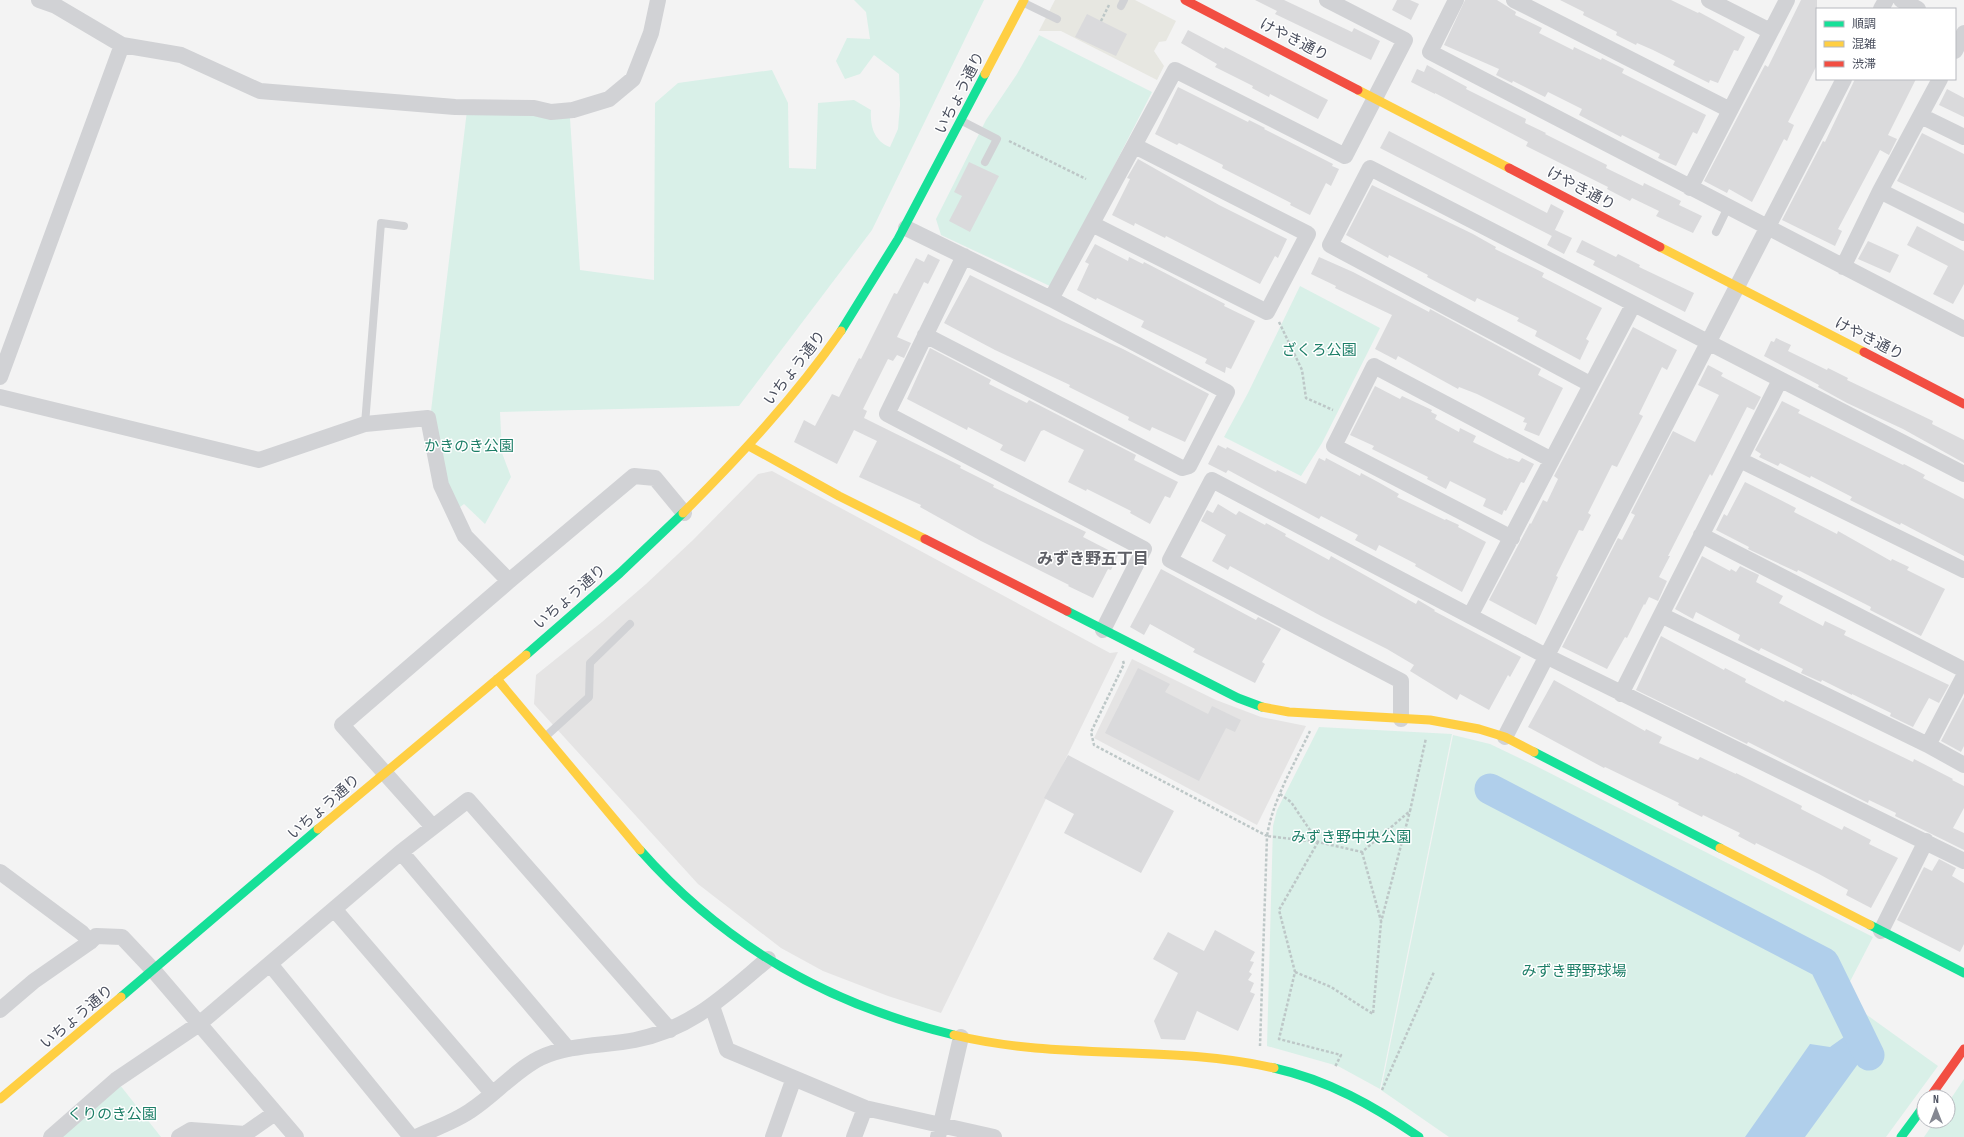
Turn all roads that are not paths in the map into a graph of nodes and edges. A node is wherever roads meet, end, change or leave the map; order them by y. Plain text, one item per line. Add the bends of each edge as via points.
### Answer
1 (40, 0) edge
2 (658, 0) edge
3 (1185, 0) edge
4 (1327, 0) edge
5 (1456, 0) edge
6 (1514, 0) edge
7 (1710, 0) edge
8 (1787, 0) edge
9 (1901, 0) edge
10 (1023, 1) edge
11 (58, 3) edge
12 (1916, 8) edge
13 (1056, 19) dead end
14 (1770, 31) junction
15 (1964, 33) edge
16 (122, 45) junction
17 (1956, 48) edge
18 (1843, 80) edge
19 (1939, 80) edge
20 (1376, 99) junction
21 (1730, 110) junction
22 (1921, 116) junction
23 (962, 120) junction
24 (1964, 137) edge
25 (1135, 146) junction
26 (985, 162) dead end
27 (1690, 188) junction
28 (1880, 191) junction
29 (1728, 207) junction
30 (1092, 224) junction
31 (404, 226) dead end
32 (906, 228) junction
33 (1767, 228) junction
34 (1716, 232) dead end
35 (1964, 233) edge
36 (964, 256) junction
37 (1843, 267) junction
38 (1736, 286) junction
39 (1051, 299) junction
40 (1633, 305) junction
41 (1964, 329) edge
42 (925, 335) junction
43 (1708, 343) junction
44 (0, 377) edge
45 (1780, 380) junction
46 (1590, 384) junction
47 (0, 396) edge
48 (1964, 404) edge
49 (365, 424) junction
50 (749, 446) junction
51 (1550, 459) junction
52 (1740, 460) junction
53 (1964, 474) edge
54 (684, 513) junction
55 (1701, 535) junction
56 (1512, 538) junction
57 (1964, 570) edge
58 (509, 581) junction
59 (1662, 615) junction
60 (1470, 616) junction
61 (630, 624) dead end
62 (1103, 630) junction
63 (1546, 656) junction
64 (1964, 670) edge
65 (1964, 676) edge
66 (497, 679) junction
67 (1621, 694) junction
68 (1401, 719) junction
69 (545, 737) junction
70 (1505, 737) junction
71 (1928, 745) junction
72 (1964, 765) edge
73 (384, 774) junction
74 (433, 827) junction
75 (1926, 841) junction
76 (401, 852) junction
77 (1964, 860) edge
78 (0, 872) edge
79 (334, 909) junction
80 (1881, 931) junction
81 (90, 942) junction
82 (768, 959) junction
83 (270, 964) junction
84 (154, 971) junction
85 (1964, 972) edge
86 (712, 1006) junction
87 (0, 1010) edge
88 (199, 1024) junction
89 (670, 1030) junction
90 (961, 1037) junction
91 (568, 1049) junction
92 (1964, 1049) edge
93 (794, 1078) junction
94 (1936, 1089) edge
95 (492, 1093) junction
96 (0, 1100) edge
97 (865, 1108) junction
98 (275, 1114) junction
99 (1916, 1117) edge
100 (939, 1131) edge
101 (51, 1137) edge
102 (179, 1137) edge
103 (296, 1137) edge
104 (411, 1137) edge
105 (416, 1137) edge
106 (774, 1137) edge
107 (854, 1137) edge
108 (994, 1137) edge
109 (1419, 1137) edge
110 (1902, 1137) edge

1 - 11 street
2 - 16 street via 651,33 633,79 609,99 573,110 551,112 534,108 455,107 260,91 181,55
3 - 20 street, けやき通り
4 - 20 street via 1405,40
5 - 27 street via 1430,52
6 - 21 street
7 - 14 street
8 - 14 street
9 - 12 street
10 - 13 lane
10 - 23 street, いちょう通り
11 - 16 street
14 - 21 street
15 - 17 street
16 - 44 street
18 - 33 street
19 - 22 street
20 - 25 street via 1345,156 1175,70
20 - 38 street, けやき通り
21 - 27 street
22 - 24 street
22 - 28 street
23 - 26 lane via 997,139
23 - 32 street, いちょう通り
25 - 30 street
25 - 30 street via 1308,234 1267,312
27 - 29 street
28 - 35 street
28 - 37 street
29 - 33 street
29 - 34 lane
30 - 39 street
31 - 49 lane via 381,223
32 - 36 street
32 - 50 street, いちょう通り via 863,299 815,368
33 - 37 street
33 - 38 street
36 - 39 street
36 - 42 street
37 - 41 street
38 - 43 street
38 - 48 street, けやき通り
39 - 42 street via 1227,392 1189,466 1182,468
40 - 43 street
40 - 46 street
40 - 46 street via 1370,168 1330,246
42 - 62 street via 887,414 1144,549
43 - 45 street
43 - 63 street
45 - 52 street
45 - 53 street
46 - 51 street
47 - 49 street via 259,460
49 - 58 street via 428,418 441,486 465,536
50 - 54 street, いちょう通り
50 - 62 street via 846,499
51 - 56 street
51 - 56 street via 1374,366 1334,446
52 - 55 street
52 - 57 street
54 - 58 street via 655,478 634,476
54 - 66 street, いちょう通り
55 - 59 street
55 - 64 street
56 - 60 street
58 - 73 street via 342,726
59 - 67 street
59 - 71 street
60 - 63 street
60 - 68 street via 1212,480 1170,560 1401,682
61 - 69 lane via 590,663 589,697
62 - 68 street via 1238,698 1266,708 1318,715
63 - 67 street
63 - 70 street
65 - 71 street
66 - 69 street
66 - 73 street, いちょう通り
67 - 75 street
68 - 70 street via 1430,720 1479,729
69 - 82 street via 617,824 696,907
70 - 80 street
71 - 72 street
73 - 74 street
73 - 84 street, いちょう通り
74 - 76 street
74 - 89 street via 468,800
75 - 77 street
75 - 80 street
76 - 79 street
76 - 91 street
78 - 81 street via 82,933
79 - 83 street
79 - 95 street
80 - 85 street
81 - 84 street via 96,936 122,937
81 - 87 street via 34,981
82 - 86 street
82 - 90 street via 840,996 928,1029
83 - 88 street
83 - 104 street
84 - 88 street
84 - 96 street, いちょう通り
86 - 89 street
86 - 93 street via 727,1050
88 - 98 street
88 - 101 street via 116,1080
89 - 91 street via 635,1040
90 - 100 street
90 - 109 street via 1043,1048 1208,1058 1260,1064 1292,1072 1353,1095
91 - 95 street via 541,1058 520,1070
92 - 94 street
93 - 97 street
93 - 106 street
95 - 105 street via 470,1111
97 - 100 street
97 - 107 street
98 - 102 street via 245,1134 191,1130
98 - 103 street
99 - 110 street
100 - 108 street

